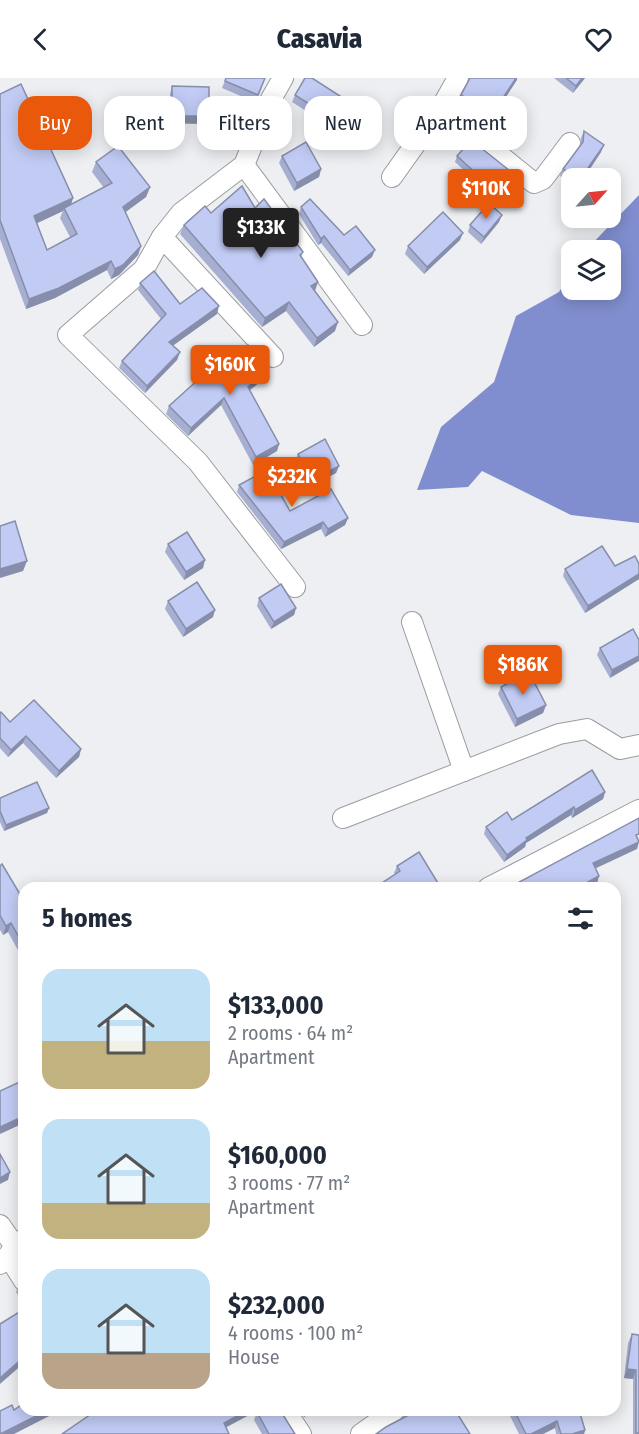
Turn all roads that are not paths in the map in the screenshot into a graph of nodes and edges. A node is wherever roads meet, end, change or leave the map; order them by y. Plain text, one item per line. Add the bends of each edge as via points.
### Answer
1 (284, 78) edge
2 (458, 78) edge
3 (448, 96) edge
4 (570, 143) dead end
5 (411, 150) edge
6 (493, 150) edge
7 (244, 165) junction
8 (392, 177) dead end
9 (162, 237) junction
10 (362, 325) dead end
11 (273, 357) dead end
12 (295, 587) dead end
13 (412, 622) dead end
14 (639, 744) edge
15 (464, 771) junction
16 (639, 810) edge
17 (343, 818) dead end
18 (500, 882) edge
19 (0, 1226) edge
20 (12, 1251) edge
21 (18, 1266) edge
22 (289, 1416) edge
23 (386, 1416) edge
24 (301, 1434) edge
25 (361, 1434) edge

1 - 7 street via 270,99
2 - 3 street
4 - 6 street via 543,179 534,183
5 - 8 street
7 - 9 street via 188,207
7 - 10 street
9 - 11 street
9 - 12 street via 144,269 68,335 198,462
13 - 15 street
14 - 15 street via 620,749 587,729 559,734
15 - 17 street
16 - 18 street
19 - 20 street
20 - 21 street
22 - 24 street
23 - 25 street

